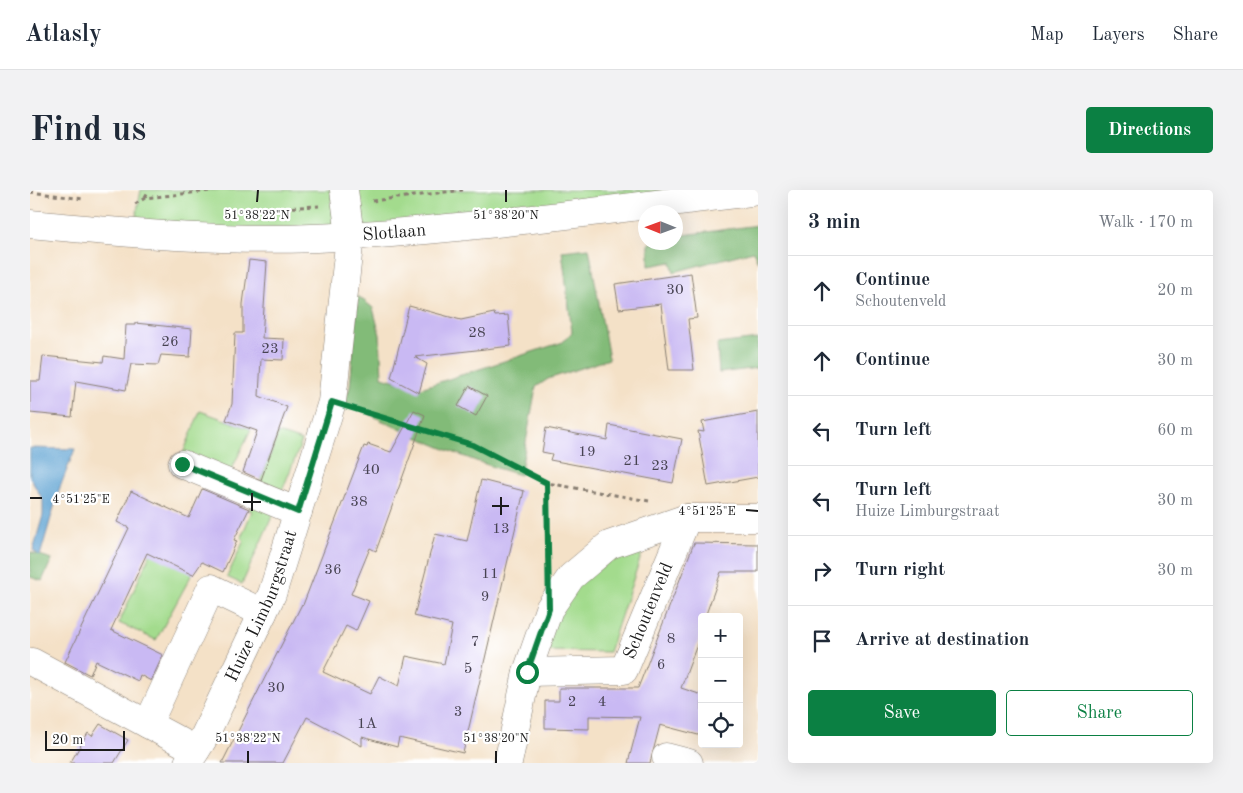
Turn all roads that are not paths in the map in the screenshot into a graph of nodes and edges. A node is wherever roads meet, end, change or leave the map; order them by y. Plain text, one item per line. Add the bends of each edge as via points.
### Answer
1 (758, 191) edge
2 (344, 197) edge
3 (30, 224) edge
4 (350, 236) junction
5 (182, 464) dead end
6 (298, 512) junction
7 (687, 518) junction
8 (758, 518) edge
9 (263, 613) junction
10 (32, 662) dead end
11 (527, 672) junction
12 (148, 724) junction
13 (192, 757) edge
14 (508, 763) edge

1 - 4 street, Slotlaan via 548,217
2 - 4 street, Huize Limburgstraat
3 - 4 street, Slotlaan via 142,234 264,238
4 - 6 street, Huize Limburgstraat via 332,402
5 - 6 street
6 - 9 street, Huize Limburgstraat
7 - 8 street
7 - 11 street via 609,545 571,577 549,609
7 - 11 street, Schoutenveld via 624,670
9 - 12 street via 211,588
9 - 13 street, Huize Limburgstraat
10 - 12 street
11 - 14 street
12 - 13 street

